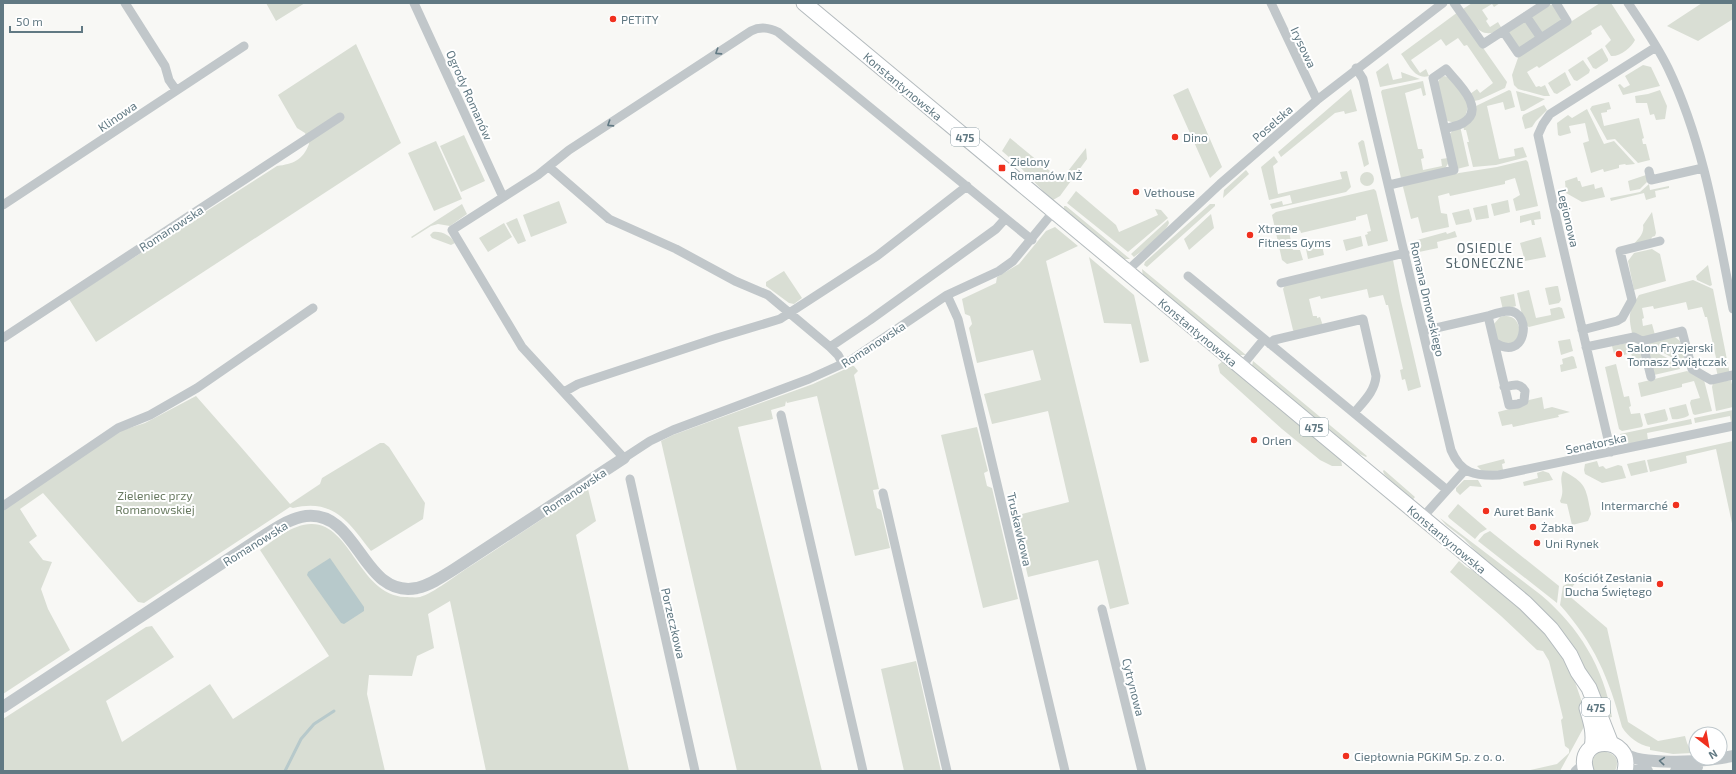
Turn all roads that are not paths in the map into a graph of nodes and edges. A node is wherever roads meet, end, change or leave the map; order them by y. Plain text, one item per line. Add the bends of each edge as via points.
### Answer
1 (125, 3) edge
2 (414, 3) edge
3 (804, 3) edge
4 (1271, 3) edge
5 (1443, 3) edge
6 (1454, 3) edge
7 (1546, 3) edge
8 (1556, 3) edge
9 (1628, 3) edge
10 (1526, 16) junction
11 (1503, 30) junction
12 (1541, 38) junction
13 (244, 46) dead end
14 (1656, 47) junction
15 (1356, 68) junction
16 (176, 90) junction
17 (1316, 100) junction
18 (340, 117) dead end
19 (1445, 129) junction
20 (549, 167) junction
21 (1703, 168) junction
22 (1648, 171) dead end
23 (1389, 185) junction
24 (967, 186) junction
25 (503, 197) junction
26 (3, 205) edge
27 (1054, 211) junction
28 (1005, 219) junction
29 (1032, 240) junction
30 (1660, 241) dead end
31 (1405, 253) junction
32 (1126, 272) junction
33 (1188, 276) dead end
34 (1281, 283) dead end
35 (947, 295) junction
36 (313, 308) dead end
37 (1733, 309) edge
38 (790, 312) junction
39 (1488, 316) junction
40 (1582, 330) junction
41 (1423, 331) junction
42 (3, 338) edge
43 (1642, 341) junction
44 (1267, 342) junction
45 (1494, 342) junction
46 (830, 347) junction
47 (1586, 347) junction
48 (843, 364) junction
49 (1241, 367) junction
50 (1733, 375) edge
51 (1651, 377) dead end
52 (1504, 387) dead end
53 (564, 392) junction
54 (1354, 413) junction
55 (781, 415) dead end
56 (1733, 426) edge
57 (1611, 452) junction
58 (624, 458) junction
59 (1465, 470) junction
60 (630, 479) dead end
61 (1447, 490) junction
62 (883, 493) dead end
63 (3, 506) edge
64 (1422, 518) junction
65 (1102, 609) dead end
66 (1578, 672) junction
67 (3, 707) edge
68 (1611, 744) junction
69 (1592, 747) junction
70 (1623, 753) junction
71 (1688, 761) edge
72 (1701, 766) edge
73 (1582, 768) edge
74 (695, 771) edge
75 (863, 771) edge
76 (947, 771) edge
77 (1065, 771) edge
78 (1142, 771) edge
79 (1626, 771) edge
80 (1647, 771) edge
81 (1676, 771) edge

1 - 16 street via 165,66 169,80
2 - 25 street, Ogrody Romanów
3 - 27 main road, Konstantynowska / 475
4 - 17 street, Irysowa
5 - 15 street, Poselska
6 - 11 street via 1483,44
7 - 10 street
8 - 12 street via 1567,21
9 - 14 street
10 - 11 street
10 - 12 street
11 - 12 street via 1518,53
13 - 16 street, Klinowa
14 - 21 street via 1679,94
14 - 40 street, Legionowa via 1550,114 1538,135
15 - 17 street, Poselska
15 - 23 street, Romana Dmowskiego via 1363,79
16 - 26 street, Klinowa
17 - 32 street, Poselska
18 - 42 street, Romanowska
19 - 19 street via 1433,78 1446,69 1472,105 1467,120
19 - 23 street via 1454,170
24 -> 20 street via 778,32 764,28 751,31 569,150
20 - 25 street
20 - 38 street via 609,219 768,295
21 - 22 street via 1651,180
21 - 37 street
23 - 31 street, Romana Dmowskiego
24 - 28 street
24 - 38 street via 877,256
25 - 53 street via 452,230 522,347
27 - 29 street, Romanowska
27 - 32 main road, Konstantynowska / 475
28 - 29 street
28 - 46 street via 996,229 927,280
29 - 35 street, Romanowska via 1007,266
30 - 40 street via 1620,252 1632,300 1622,318 1617,321
31 - 34 street
31 - 41 street, Romana Dmowskiego
32 - 49 main road, Konstantynowska / 475
33 - 44 street
35 - 48 street, Romanowska via 861,355
35 - 77 street, Truskawkowa via 958,320
36 - 63 street via 196,388 150,415 118,428
38 - 46 street
38 - 53 street via 780,319 578,384
39 - 41 street
39 - 45 street
39 - 45 street via 1514,312 1519,316 1524,328 1523,336 1514,346 1508,348
40 - 47 street, Legionowa
41 - 59 street, Romana Dmowskiego via 1451,450
43 - 47 street via 1634,337
43 - 50 street via 1682,331 1692,369 1711,380
43 - 51 street
44 - 49 street
44 - 54 street
44 - 54 street via 1363,319 1376,376 1373,389
45 - 52 street
46 - 48 street
47 - 57 street, Legionowa
48 - 58 street, Romanowska via 674,430 650,441
49 - 64 main road, Konstantynowska / 475
53 - 58 street
54 - 61 street
55 - 75 street
56 - 57 street, Senatorska
57 - 59 street, Senatorska via 1499,476 1474,474
58 - 67 street, Romanowska via 452,570 416,588 399,588 382,580 341,529 331,521 314,516 296,518 262,537
59 - 61 street
60 - 74 street, Porzeczkowa
61 - 64 street
62 - 76 street
64 - 66 main road, Konstantynowska / 475 via 1540,617 1561,642
65 - 78 street, Cytrynowa
66 - 68 main road, Konstantynowska / 475 via 1589,688
66 - 69 main road, Konstantynowska / 475 via 1593,730
68 - 69 main road via 1601,743
68 - 70 main road
69 - 73 main road, 475
71 -> 70 street via 1632,758
70 - 79 main road
72 - 81 street
79 - 80 street

